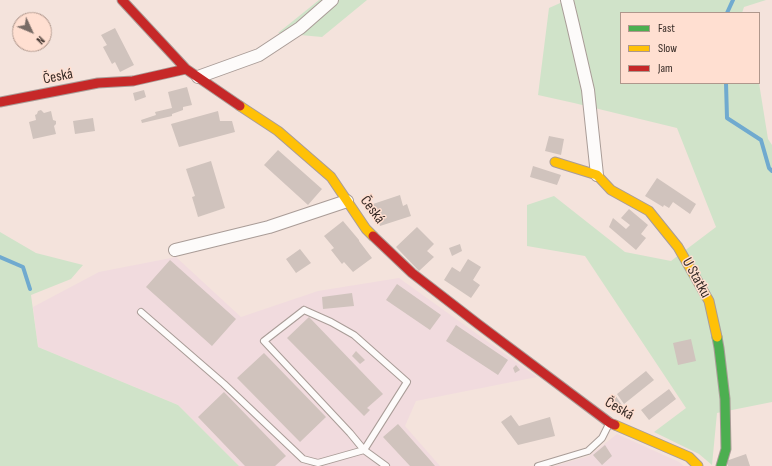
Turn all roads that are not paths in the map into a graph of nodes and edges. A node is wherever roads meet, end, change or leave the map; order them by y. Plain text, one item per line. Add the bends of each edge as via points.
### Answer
1 (122, 0) edge
2 (332, 0) edge
3 (566, 0) edge
4 (186, 68) junction
5 (198, 77) junction
6 (0, 102) edge
7 (555, 162) dead end
8 (597, 175) junction
9 (347, 201) junction
10 (175, 250) dead end
11 (141, 312) dead end
12 (610, 423) junction
13 (364, 450) junction
14 (386, 466) edge
15 (538, 466) edge
16 (698, 466) edge
17 (721, 466) edge

1 - 4 street
2 - 5 street via 300,28 259,55
3 - 8 street via 588,90
4 - 5 street, Česká
4 - 6 street, Česká via 133,81 98,83
5 - 9 street, Česká via 278,131 331,177
7 - 8 street, U Statku
8 - 17 street, U Statku via 611,190 649,211 678,247 709,301 719,348 725,399 726,449
9 - 10 street via 269,227
9 - 12 street, Česká via 366,230 412,273
11 - 13 lane via 224,384 303,459 318,463
12 - 15 lane via 602,438 588,451
12 - 16 street, Česká via 689,456
13 - 13 lane via 407,382 354,335 304,310 264,341
13 - 14 lane

